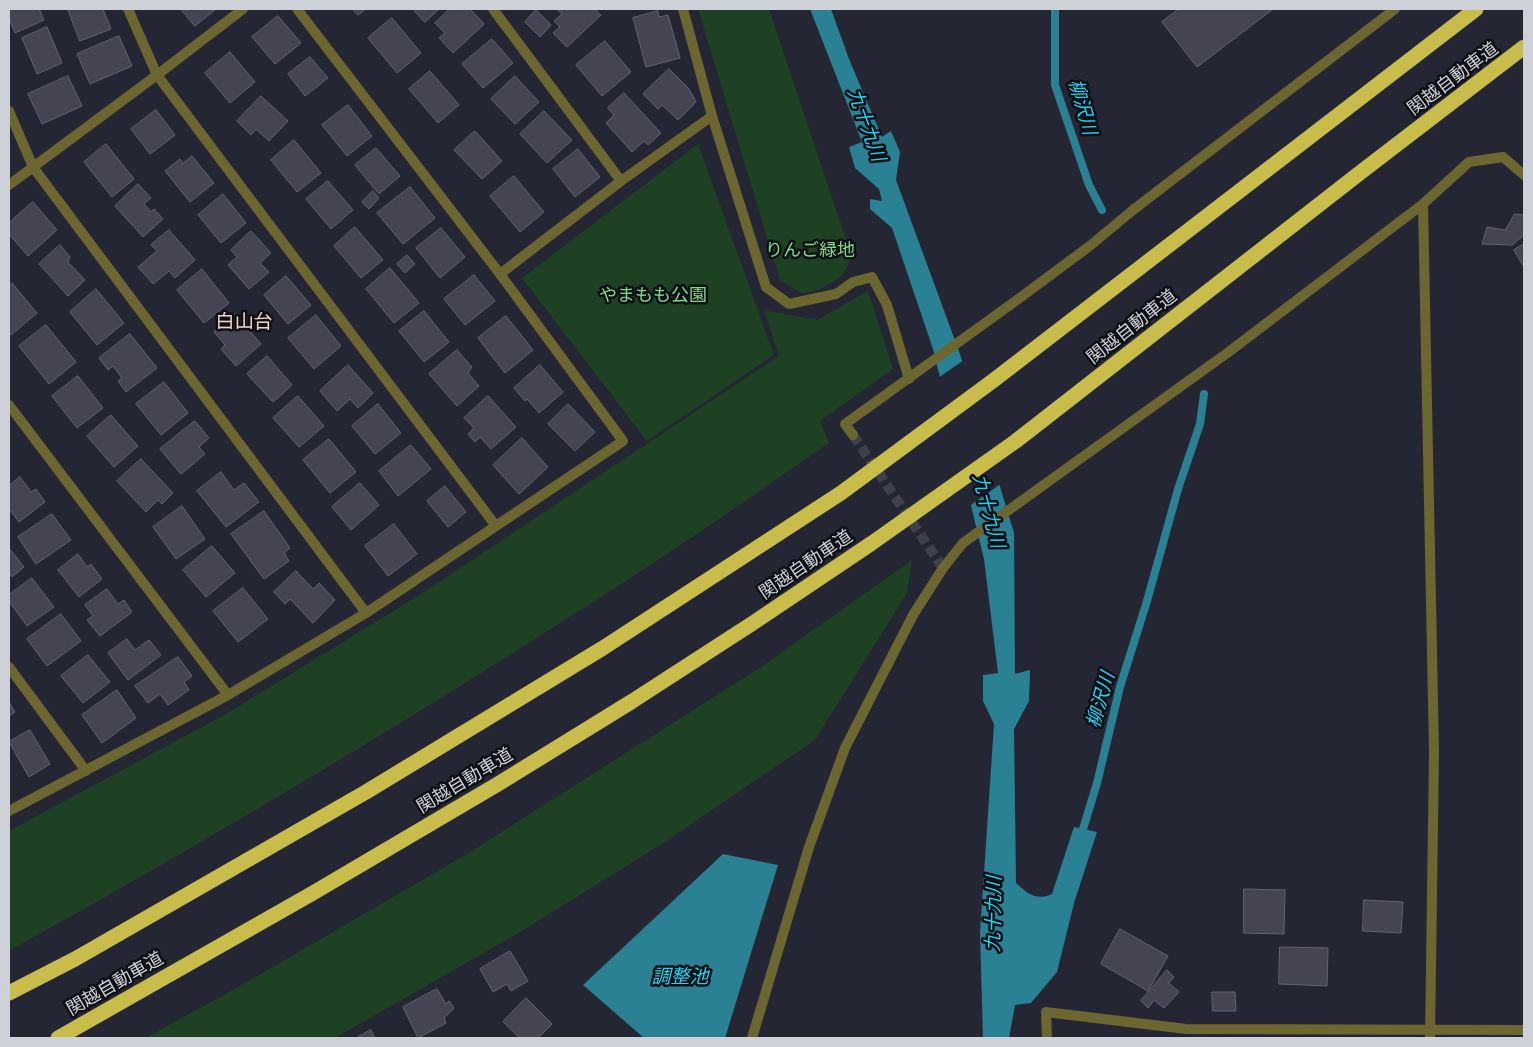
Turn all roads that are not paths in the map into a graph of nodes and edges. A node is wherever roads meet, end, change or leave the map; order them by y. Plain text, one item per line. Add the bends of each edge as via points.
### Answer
1 (128, 9) edge
2 (243, 9) edge
3 (297, 9) edge
4 (493, 9) edge
5 (683, 9) edge
6 (1395, 9) edge
7 (1476, 9) edge
8 (1524, 47) edge
9 (157, 75) junction
10 (9, 111) edge
11 (712, 116) junction
12 (33, 167) junction
13 (1524, 175) edge
14 (621, 181) junction
15 (9, 185) edge
16 (1423, 204) junction
17 (500, 274) junction
18 (909, 379) junction
19 (9, 405) edge
20 (853, 435) tunnel mouth
21 (496, 526) junction
22 (366, 613) junction
23 (9, 667) edge
24 (228, 695) junction
25 (86, 770) junction
26 (9, 811) edge
27 (9, 993) edge
28 (1524, 1030) edge
29 (1430, 1034) edge
30 (58, 1038) edge
31 (752, 1038) edge
32 (1047, 1038) edge

1 - 9 street
2 - 9 street
3 - 17 street
4 - 14 street
5 - 11 street
6 - 18 street via 1091,245
7 - 27 highway via 994,380 841,492 603,648 366,792 75,959
8 - 30 highway, 関越自動車道 via 1016,441 753,623 531,764
9 - 12 street
9 - 21 street
10 - 12 street
11 - 14 street
11 - 18 street via 766,287 790,304 836,294 853,282 872,277 886,305
12 - 15 street
12 - 22 street
13 - 16 street via 1503,157 1469,162
14 - 17 street
16 - 29 street via 1434,751
16 - 31 street via 1230,351 963,543 913,615 845,748 809,847
17 - 21 street via 623,441
18 - 20 street via 846,424
19 - 24 street
21 - 22 street
22 - 24 street
23 - 25 street
24 - 25 street
25 - 26 street
28 - 29 street
29 - 32 street via 1186,1029 1046,1012

